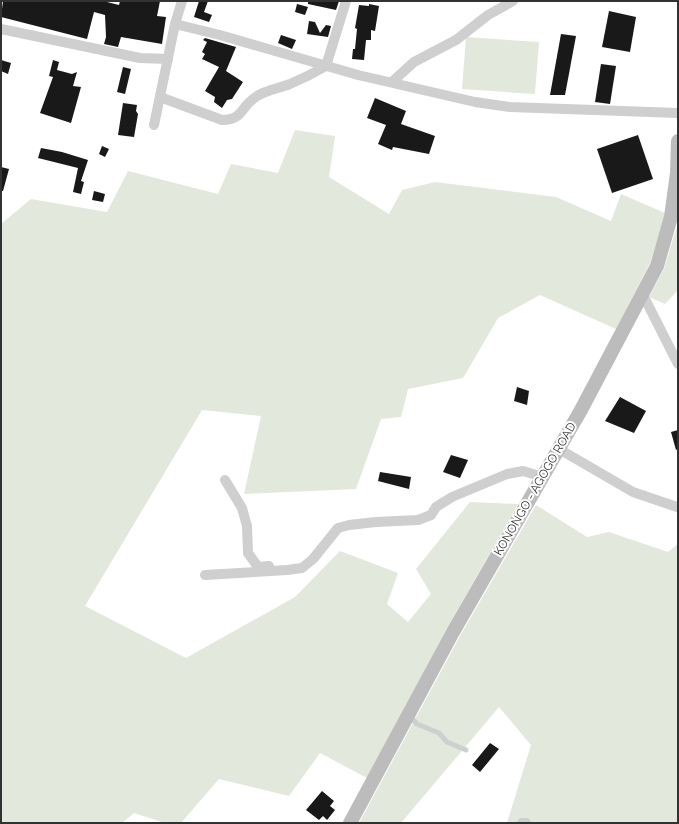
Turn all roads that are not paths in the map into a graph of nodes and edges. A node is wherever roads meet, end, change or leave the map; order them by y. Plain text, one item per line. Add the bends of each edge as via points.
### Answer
1 (182, 1) edge
2 (346, 1) edge
3 (513, 1) edge
4 (175, 24) junction
5 (1, 29) edge
6 (168, 59) junction
7 (326, 66) junction
8 (392, 82) junction
9 (160, 98) junction
10 (678, 113) edge
11 (154, 125) dead end
12 (678, 141) edge
13 (642, 293) junction
14 (678, 364) edge
15 (559, 449) junction
16 (543, 478) junction
17 (225, 480) dead end
18 (677, 507) edge
19 (299, 564) dead end
20 (205, 575) dead end
21 (408, 714) junction
22 (466, 750) dead end
23 (350, 823) edge
24 (522, 823) edge
25 (526, 823) edge

1 - 4 street
2 - 7 street
3 - 8 street via 488,15 456,40 414,62
4 - 6 street
4 - 7 street
5 - 6 street via 140,58
6 - 9 street
7 - 8 street
7 - 9 street via 290,84 267,90 253,98 239,116 231,120 222,120
8 - 10 street via 475,102 510,107
9 - 11 street
12 - 13 main road, KONONGO - AGOGO ROAD via 671,217 657,266
13 - 14 street
13 - 15 main road, KONONGO - AGOGO ROAD
15 - 16 main road, KONONGO - AGOGO ROAD
15 - 18 street via 633,492
16 - 20 street via 523,472 507,474 452,497 436,507 431,515 418,520 349,524 338,528 313,559 302,568
16 - 21 main road, KONONGO - AGOGO ROAD
17 - 19 street via 242,508 247,526 248,552 258,567
21 - 22 lane via 417,724 439,733 447,742
21 - 23 main road, KONONGO - AGOGO ROAD
24 - 25 street

